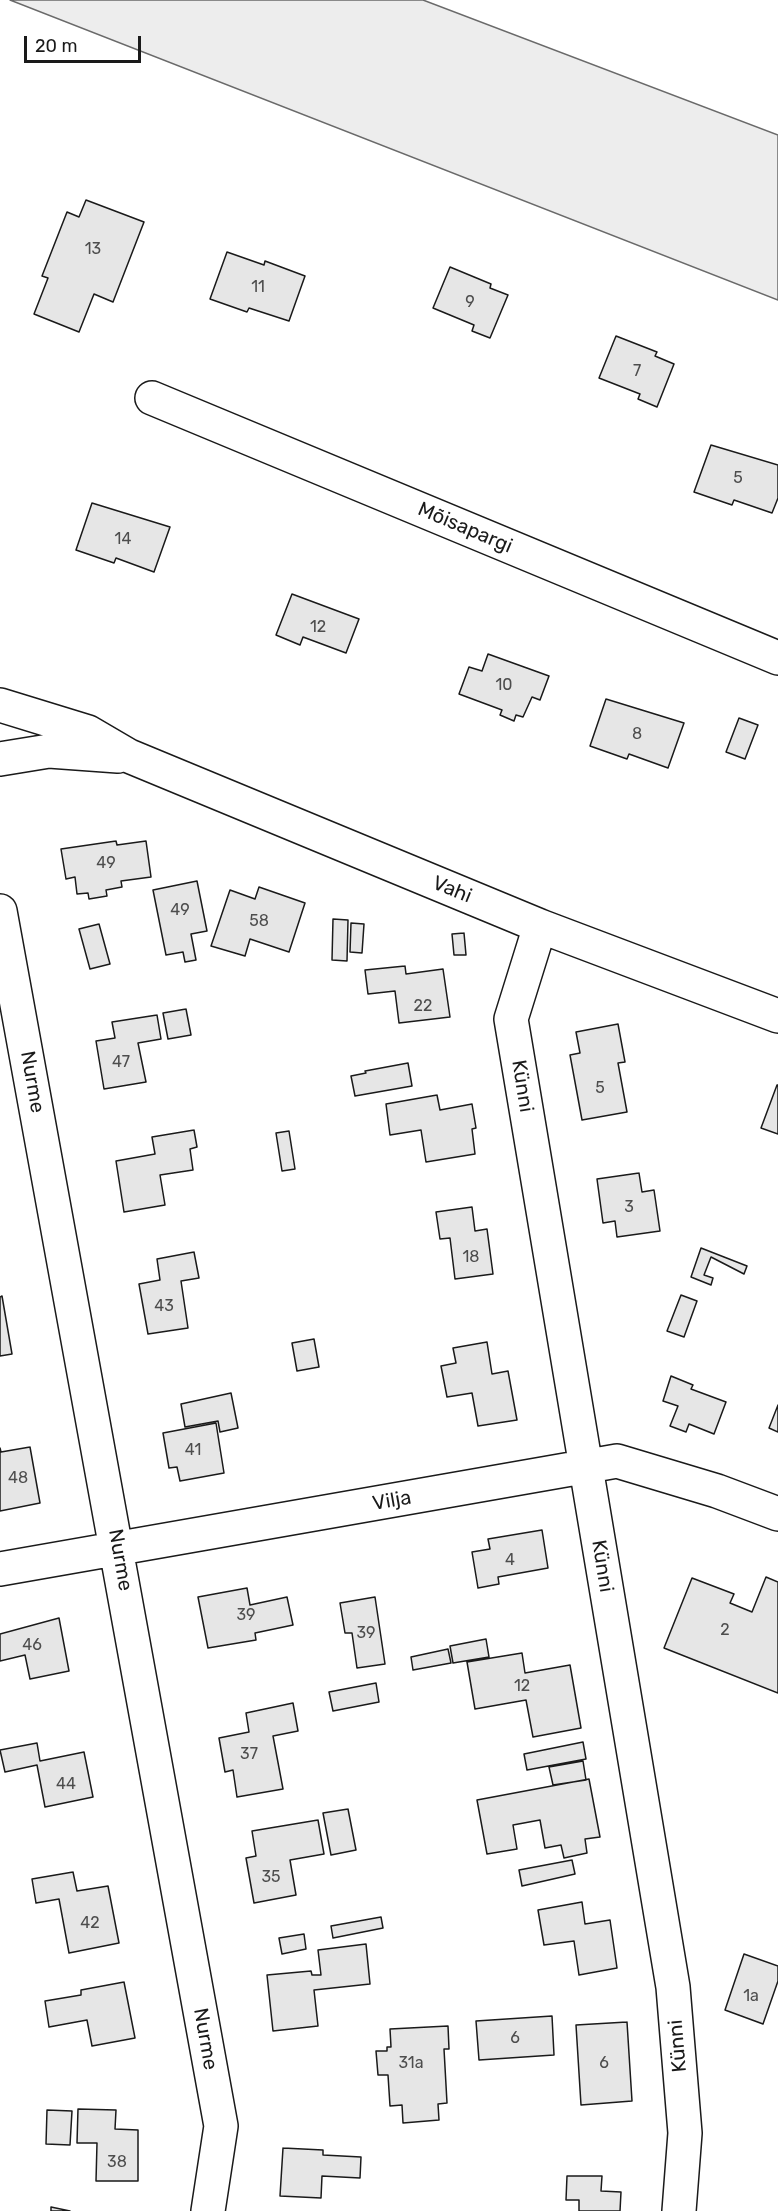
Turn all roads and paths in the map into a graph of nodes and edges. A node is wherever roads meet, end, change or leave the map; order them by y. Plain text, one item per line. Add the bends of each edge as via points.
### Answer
1 (152, 398) dead end
2 (778, 658) edge
3 (0, 705) edge
4 (129, 756) junction
5 (0, 759) edge
6 (0, 910) edge
7 (540, 926) junction
8 (778, 1016) edge
9 (586, 1467) junction
10 (778, 1515) edge
11 (118, 1549) junction
12 (0, 1569) edge
13 (208, 2211) edge
14 (680, 2211) edge

1 - 2 street, Mõisapargi
3 - 4 street, Vahi via 88,732
4 - 5 street, Vahi via 49,751
4 - 7 street, Vahi
6 - 11 street, Nurme
7 - 8 street, Vahi
7 - 9 street, Künni via 511,1018
9 - 10 street, Vilja via 617,1461 717,1491
9 - 11 street, Vilja
9 - 14 street, Künni via 673,1987 685,2133
11 - 12 street, Vilja
11 - 13 street, Nurme via 221,2126

